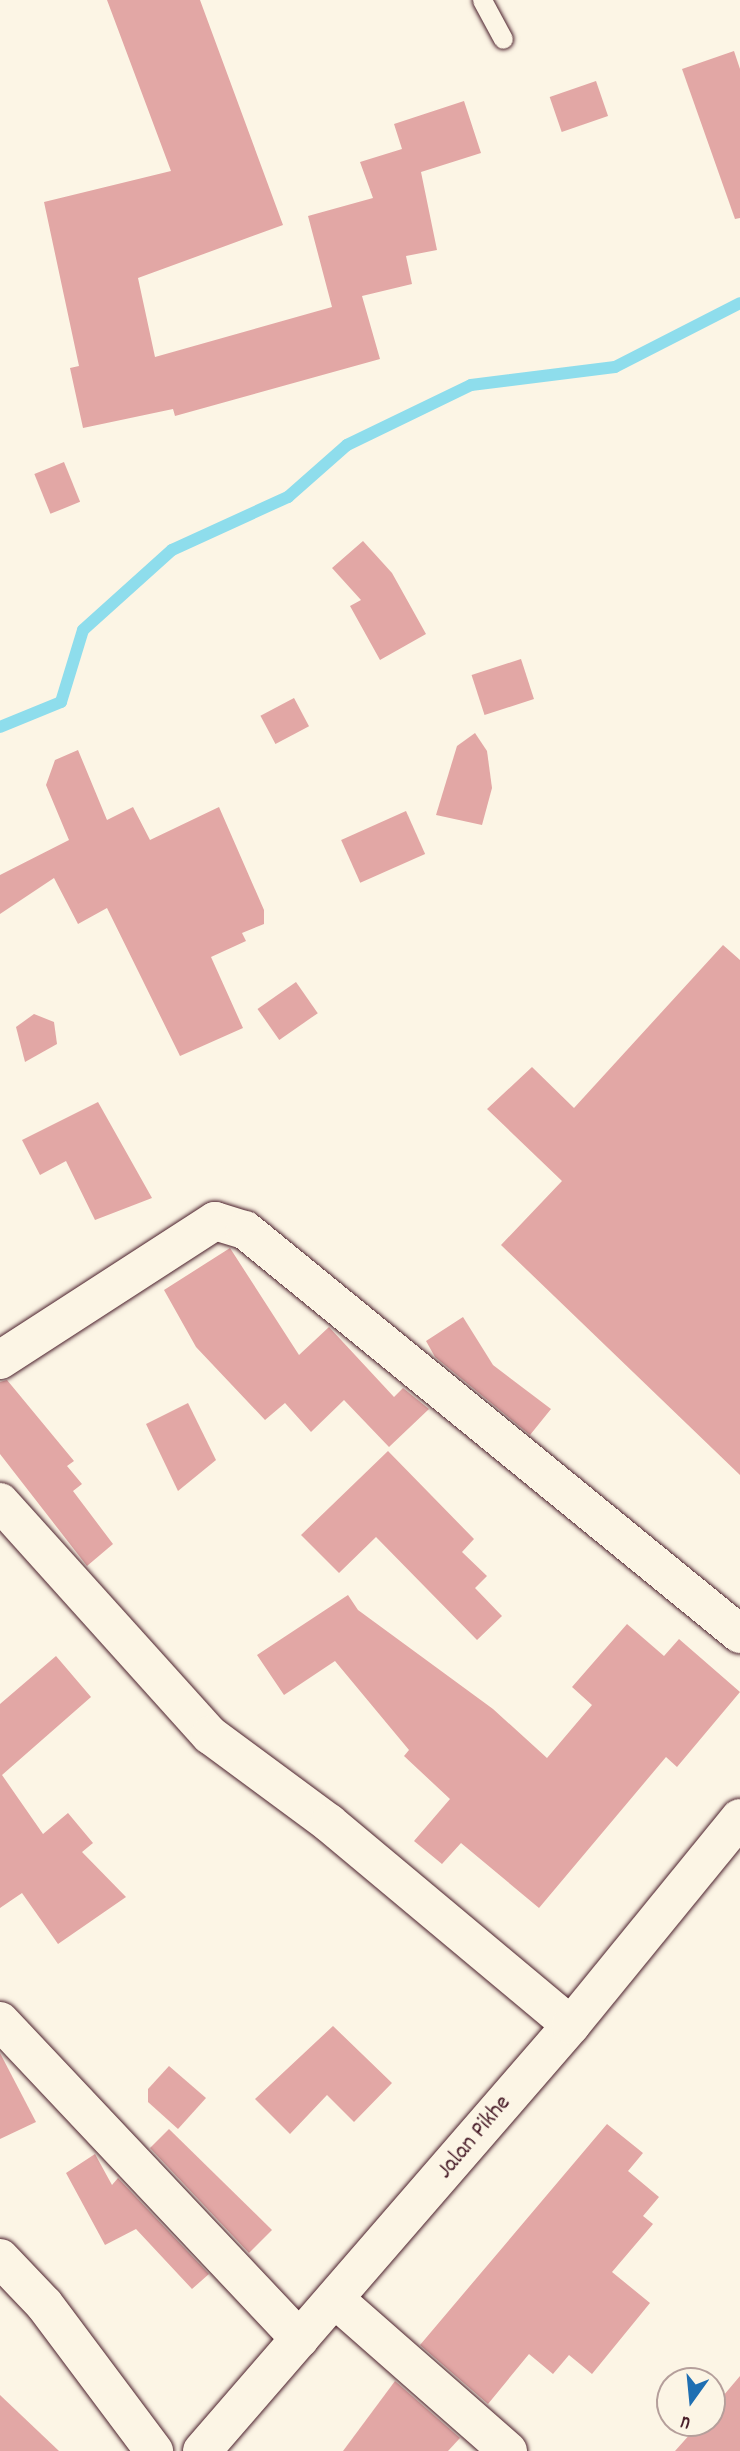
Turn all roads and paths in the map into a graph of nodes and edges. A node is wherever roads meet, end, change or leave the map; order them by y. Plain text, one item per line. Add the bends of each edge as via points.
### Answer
1 (482, 0) edge
2 (503, 39) dead end
3 (0, 1360) edge
4 (0, 1502) edge
5 (740, 1634) edge
6 (740, 1818) edge
7 (0, 2021) edge
8 (571, 2025) junction
9 (0, 2258) edge
10 (336, 2300) junction
11 (299, 2339) junction
12 (154, 2451) edge
13 (202, 2451) edge
14 (508, 2451) edge

1 - 2 lane
3 - 5 main road via 215,1222 245,1230
4 - 8 main road via 210,1735 329,1823
6 - 8 main road, Jalan Pikhe
7 - 11 main road
8 - 10 main road, Jalan Pikhe
9 - 12 main road via 44,2304
10 - 11 main road, Jalan Pikhe
10 - 14 main road
11 - 13 main road, Jalan Pikhe

